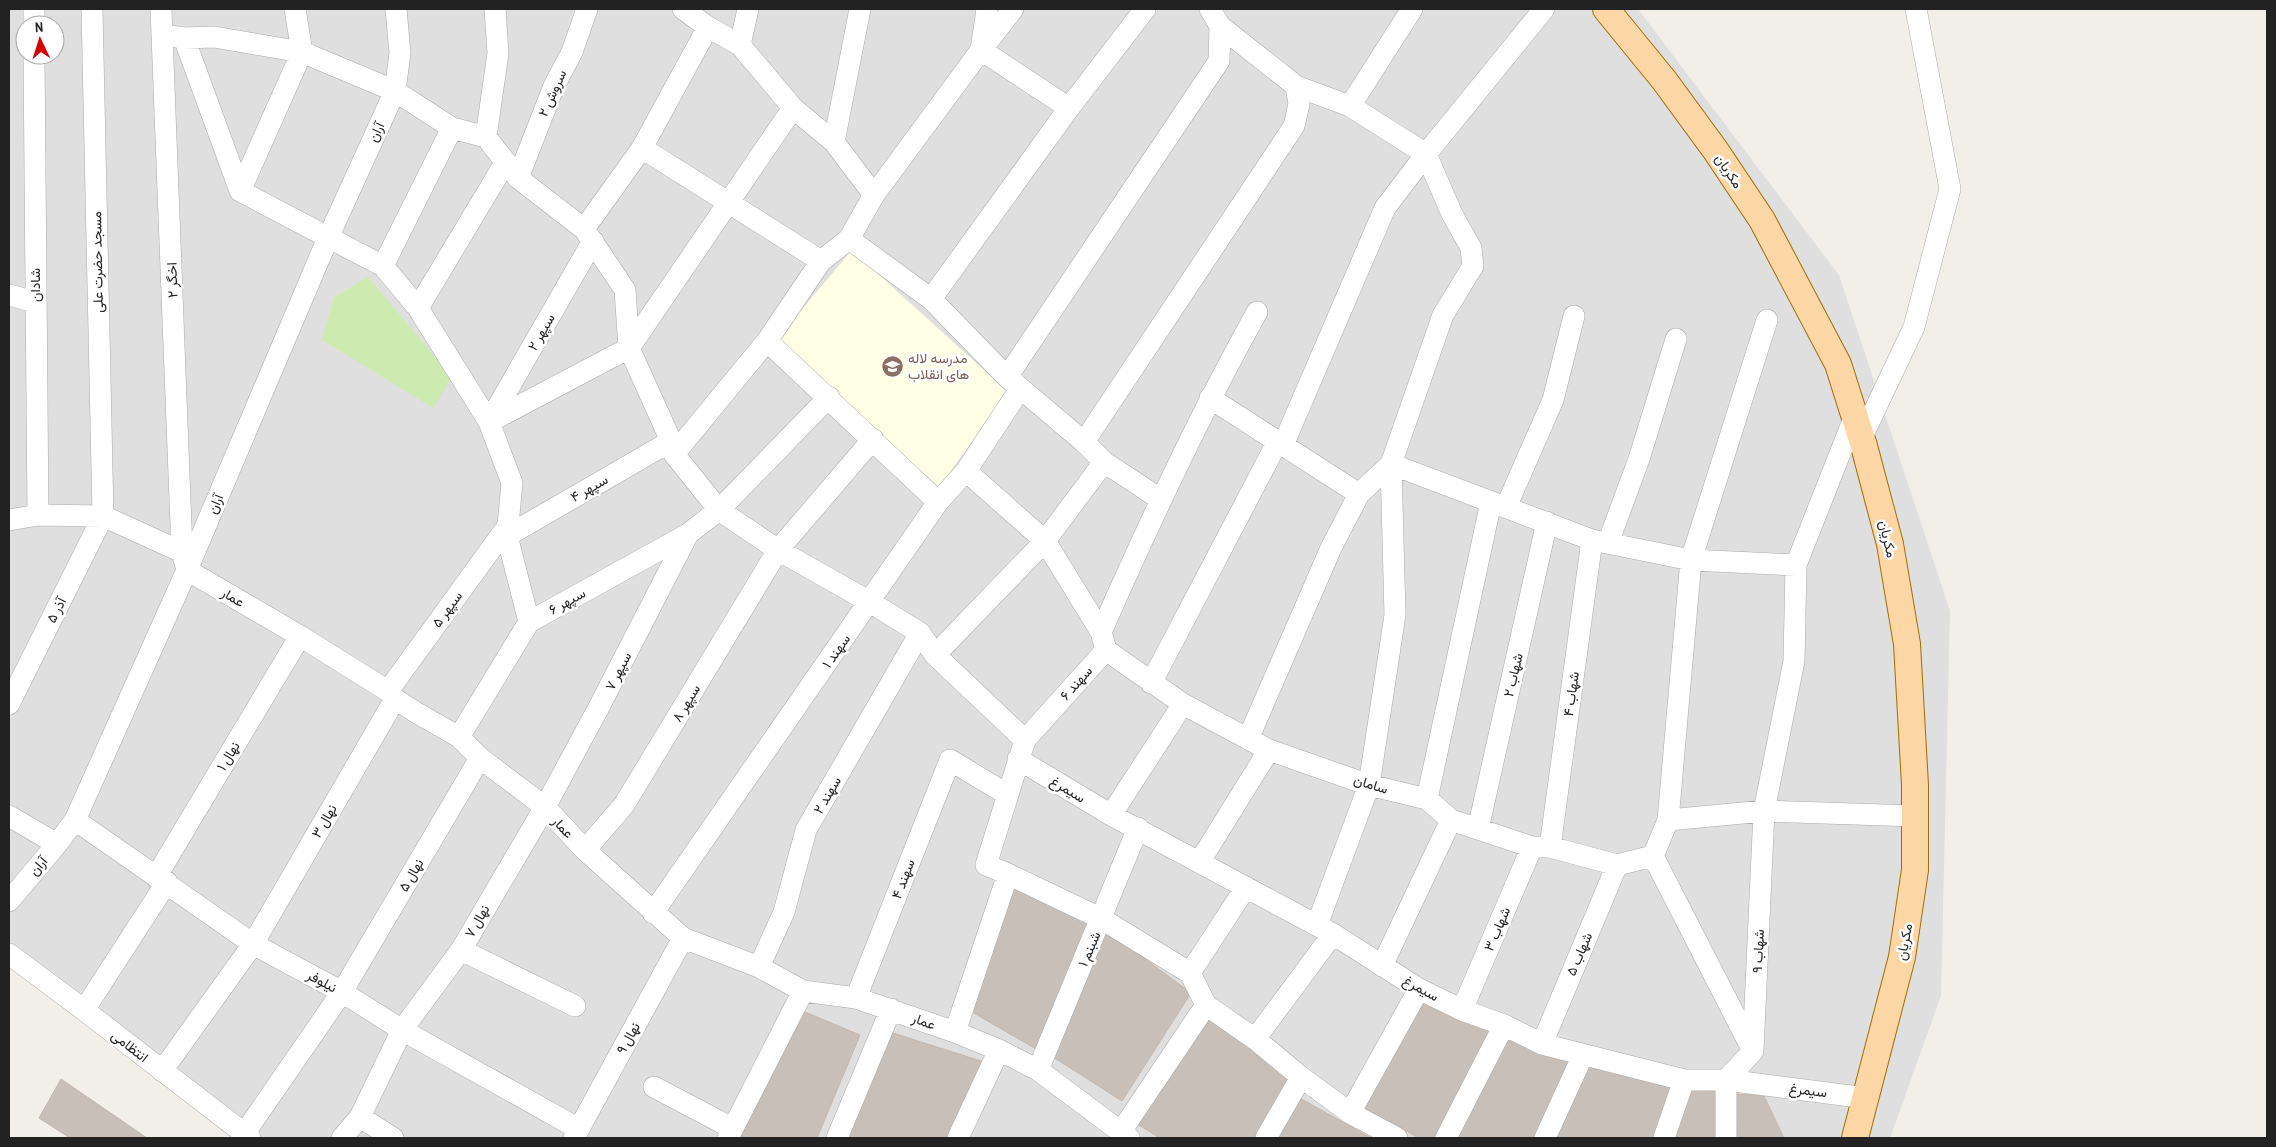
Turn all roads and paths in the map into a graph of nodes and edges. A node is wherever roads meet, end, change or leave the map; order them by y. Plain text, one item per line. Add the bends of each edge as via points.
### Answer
1 (92, 9) edge
2 (161, 9) edge
3 (295, 9) edge
4 (396, 9) edge
5 (495, 9) edge
6 (587, 9) edge
7 (683, 9) edge
8 (748, 9) edge
9 (860, 9) edge
10 (987, 9) edge
11 (1012, 9) edge
12 (1145, 9) edge
13 (1412, 9) edge
14 (1544, 9) edge
15 (1606, 9) edge
16 (1916, 9) edge
17 (1215, 17) edge
18 (708, 27) junction
19 (162, 34) junction
20 (184, 38) junction
21 (740, 45) junction
22 (981, 50) junction
23 (302, 52) junction
24 (34, 65) edge
25 (1296, 86) junction
26 (395, 91) junction
27 (1350, 106) junction
28 (793, 108) junction
29 (1069, 108) junction
30 (452, 128) junction
31 (486, 137) junction
32 (834, 142) junction
33 (642, 148) junction
34 (1426, 154) junction
35 (511, 170) junction
36 (240, 191) junction
37 (874, 195) junction
38 (728, 202) junction
39 (588, 235) junction
40 (328, 238) junction
41 (849, 238) junction
42 (821, 262) junction
43 (384, 266) junction
44 (9, 295) edge
45 (931, 299) junction
46 (35, 302) junction
47 (418, 308) junction
48 (1258, 312) dead end
49 (1574, 316) dead end
50 (1767, 320) dead end
51 (1676, 339) dead end
52 (767, 341) junction
53 (629, 348) junction
54 (1013, 383) junction
55 (829, 397) junction
56 (1210, 398) junction
57 (489, 422) junction
58 (1858, 429) junction
59 (874, 439) junction
60 (1084, 442) junction
61 (1281, 443) junction
62 (673, 447) junction
63 (1104, 462) junction
64 (1391, 464) junction
65 (966, 471) junction
66 (1359, 494) junction
67 (1160, 499) junction
68 (938, 502) junction
69 (1498, 505) junction
70 (720, 510) junction
71 (38, 515) junction
72 (103, 516) junction
73 (9, 520) edge
74 (1547, 522) junction
75 (507, 531) junction
76 (688, 534) junction
77 (1045, 541) junction
78 (1600, 542) junction
79 (778, 550) junction
80 (1691, 560) junction
81 (185, 561) junction
82 (1796, 565) junction
83 (870, 602) junction
84 (530, 622) junction
85 (920, 633) junction
86 (300, 636) junction
87 (1103, 641) junction
88 (935, 654) junction
89 (1151, 683) junction
90 (392, 695) junction
91 (9, 704) edge
92 (1183, 704) junction
93 (459, 737) junction
94 (1248, 738) junction
95 (1021, 750) junction
96 (1269, 750) junction
97 (480, 758) junction
98 (1369, 785) junction
99 (1008, 795) junction
100 (1427, 800) junction
101 (545, 807) junction
102 (1764, 811) junction
103 (1111, 814) junction
104 (9, 816) edge
105 (1915, 816) junction
106 (75, 820) junction
107 (1451, 820) junction
108 (1668, 820) junction
109 (1138, 828) junction
110 (1478, 829) junction
111 (57, 844) junction
112 (1541, 847) junction
113 (585, 850) junction
114 (1653, 856) junction
115 (1200, 861) junction
116 (1617, 865) junction
117 (1008, 874) junction
118 (162, 880) junction
119 (1246, 887) junction
120 (9, 901) edge
121 (653, 913) junction
122 (1102, 918) junction
123 (1325, 929) junction
124 (683, 938) junction
125 (252, 944) junction
126 (461, 950) junction
127 (9, 954) edge
128 (1382, 966) junction
129 (759, 967) junction
130 (1190, 974) junction
131 (1419, 989) junction
132 (803, 991) junction
133 (342, 992) junction
134 (856, 998) junction
135 (1206, 1005) junction
136 (575, 1006) dead end
137 (891, 1009) junction
138 (84, 1010) junction
139 (1462, 1010) junction
140 (1504, 1025) junction
141 (402, 1030) junction
142 (955, 1032) junction
143 (1256, 1039) junction
144 (1542, 1044) junction
145 (999, 1050) junction
146 (1753, 1051) junction
147 (1582, 1055) junction
148 (1038, 1070) junction
149 (162, 1071) junction
150 (1301, 1077) junction
151 (1684, 1080) junction
152 (1726, 1080) junction
153 (654, 1087) dead end
154 (1866, 1098) junction
155 (1350, 1113) junction
156 (360, 1117) junction
157 (730, 1133) edge
158 (576, 1134) edge
159 (247, 1136) edge
160 (1124, 1136) edge
161 (342, 1138) edge
162 (393, 1138) edge
163 (837, 1138) edge
164 (958, 1138) edge
165 (1266, 1138) edge
166 (1397, 1138) edge
167 (1446, 1138) edge
168 (1545, 1138) edge
169 (1664, 1138) edge
170 (1726, 1138) edge
171 (1855, 1138) edge

1 - 72 street, مسجد حضرت علی
2 - 19 street, اخگر ۲
3 - 23 street
4 - 26 street, آران via 400,53
5 - 31 street via 498,53
6 - 35 street, سروش ۲ via 572,52
7 - 18 street
8 - 21 street
9 - 32 street
10 - 22 street
11 - 22 street
12 - 29 street
13 - 27 street
14 - 34 street
15 - 58 main road, مکریان via 1664,80 1762,220 1838,364
16 - 58 street via 1950,189 1914,327
17 - 25 street
17 - 54 street, سهند ۱ via 1218,61
18 - 21 street
18 - 33 street, سپهر ۲
19 - 20 street
19 - 81 street, اخگر ۲
20 - 23 street via 214,37
20 - 36 street
21 - 28 street
22 - 29 street
22 - 37 street
23 - 26 street
23 - 36 street
24 - 46 street, شادان
25 - 27 street
25 - 60 street via 1299,104 1294,126
26 - 30 street
26 - 40 street, آران
27 - 34 street
28 - 32 street
28 - 38 street
29 - 45 street
30 - 31 street
30 - 43 street
31 - 35 street
32 - 37 street
33 - 38 street
33 - 39 street, سپهر ۲
34 - 61 street via 1385,208
34 - 64 street via 1471,248 1473,266 1443,315
35 - 39 street
35 - 47 street, سروش ۲
36 - 40 street
37 - 41 street
38 - 42 street
38 - 53 street
39 - 53 street via 625,290
39 - 57 street, سپهر ۲
40 - 43 street
40 - 81 street, آران
41 - 42 street
41 - 45 street
42 - 52 street
43 - 47 street
44 - 46 street
45 - 54 street
46 - 71 street, شادان
47 - 57 street
48 - 56 street, سهند ۶
49 - 69 street via 1553,400
50 - 80 street
51 - 78 street, شهاب ۴ via 1639,459
52 - 55 street
52 - 62 street
53 - 57 street
53 - 62 street
54 - 60 street
54 - 65 street, سهند ۱
55 - 59 street
55 - 70 street, سپهر ۶
56 - 61 street
56 - 67 street, سهند ۶
57 - 75 street via 512,483
58 - 82 street
58 - 105 main road, مکریان via 1890,544 1906,644
59 - 68 street
59 - 79 street, سپهر ۸
60 - 63 street
61 - 66 street
61 - 89 street
62 - 70 street
62 - 75 street, سپهر ۴
63 - 67 street
63 - 77 street
64 - 66 street
64 - 69 street
64 - 98 street via 1395,615
65 - 68 street, سهند ۱
65 - 77 street
66 - 94 street via 1331,548
67 - 87 street, سهند ۶
68 - 83 street, سهند ۱
69 - 74 street
69 - 100 street
70 - 76 street, سپهر ۶
70 - 79 street
71 - 72 street, عمار
71 - 73 street, عمار
72 - 81 street, عمار
72 - 91 street, آذر ۵
74 - 78 street
74 - 110 street, شهاب ۲
75 - 84 street
75 - 90 street, سپهر ۵
76 - 84 street, سپهر ۶
76 - 101 street, سپهر ۷
77 - 87 street
77 - 88 street
78 - 80 street
78 - 112 street, شهاب ۴
79 - 83 street
79 - 113 street, سپهر ۸ via 624,805
80 - 82 street
80 - 108 street
81 - 86 street, عمار
81 - 106 street, آران
82 - 102 street, شهاب ۹ via 1794,661
83 - 85 street
83 - 121 street, سهند ۱
84 - 93 street, سپهر ۶
85 - 88 street, سیمرغ
85 - 129 street, سهند ۲ via 806,830 784,912
86 - 90 street, عمار
86 - 118 street, نهال ۱
87 - 89 street, سامان
87 - 95 street, سهند ۶
88 - 95 street, سیمرغ
89 - 92 street, سامان
90 - 93 street, عمار
90 - 125 street, نهال ۳
92 - 94 street, سامان
92 - 103 street
93 - 97 street, عمار
94 - 96 street, سامان
95 - 99 street, سهند ۶
95 - 103 street, سیمرغ
96 - 98 street, سامان
96 - 115 street
97 - 101 street, عمار
97 - 133 street, نهال ۵
98 - 100 street, سامان
98 - 123 street
99 - 117 street, سهند ۶ via 986,865
99 - 134 street, سهند ۴ via 950,760
100 - 107 street, سامان
101 - 113 street, عمار
101 - 126 street, نهال ۷
102 - 105 street
102 - 108 street
102 - 146 street, شهاب ۹
103 - 109 street, سیمرغ
104 - 111 street
105 - 154 main road, مکریان via 1915,870 1902,957
106 - 111 street, آران
106 - 118 street, نیلوفر
107 - 110 street, سامان
107 - 128 street
108 - 114 street
109 - 115 street, سیمرغ
109 - 122 street, شبنم ۱
110 - 112 street, سامان
111 - 120 street, آران
112 - 116 street, سامان
112 - 139 street, شهاب ۳
113 - 121 street, عمار
114 - 116 street, سامان
114 - 146 street
115 - 119 street, سیمرغ
116 - 144 street, شهاب ۵
117 - 122 street
117 - 142 street
118 - 125 street, نیلوفر
118 - 138 street, نهال ۱
119 - 123 street, سیمرغ
119 - 130 street
121 - 124 street, عمار
122 - 130 street
122 - 148 street, شبنم ۱
123 - 128 street, سیمرغ
123 - 143 street
124 - 129 street, عمار
124 - 158 street, نهال ۹
125 - 133 street, نیلوفر
125 - 149 street, نهال ۳
126 - 136 street
126 - 141 street, نهال ۷
127 - 138 street, انتظامی
128 - 131 street, سیمرغ
129 - 132 street, عمار
130 - 135 street
131 - 139 street, سیمرغ
131 - 155 street
132 - 134 street, عمار
132 - 157 street
133 - 141 street, نیلوفر
133 - 159 street, نهال ۵
134 - 137 street, عمار
135 - 143 street
135 - 160 street
137 - 142 street, عمار
137 - 163 street
138 - 149 street, انتظامی
139 - 140 street, سیمرغ
140 - 144 street, سیمرغ
140 - 167 street
141 - 156 street, نهال ۷
141 - 158 street, نیلوفر
142 - 145 street, عمار
143 - 150 street
144 - 147 street, سیمرغ
145 - 148 street, عمار
145 - 164 street
146 - 152 street
147 - 151 street, سیمرغ
147 - 168 street
148 - 160 street, عمار
149 - 159 street, انتظامی
150 - 155 street
150 - 165 street
151 - 152 street, سیمرغ
151 - 169 street
152 - 154 street, سیمرغ
152 - 170 street
153 - 157 street
154 - 171 main road, مکریان
155 - 166 street
156 - 161 street, نهال ۷
156 - 162 street

